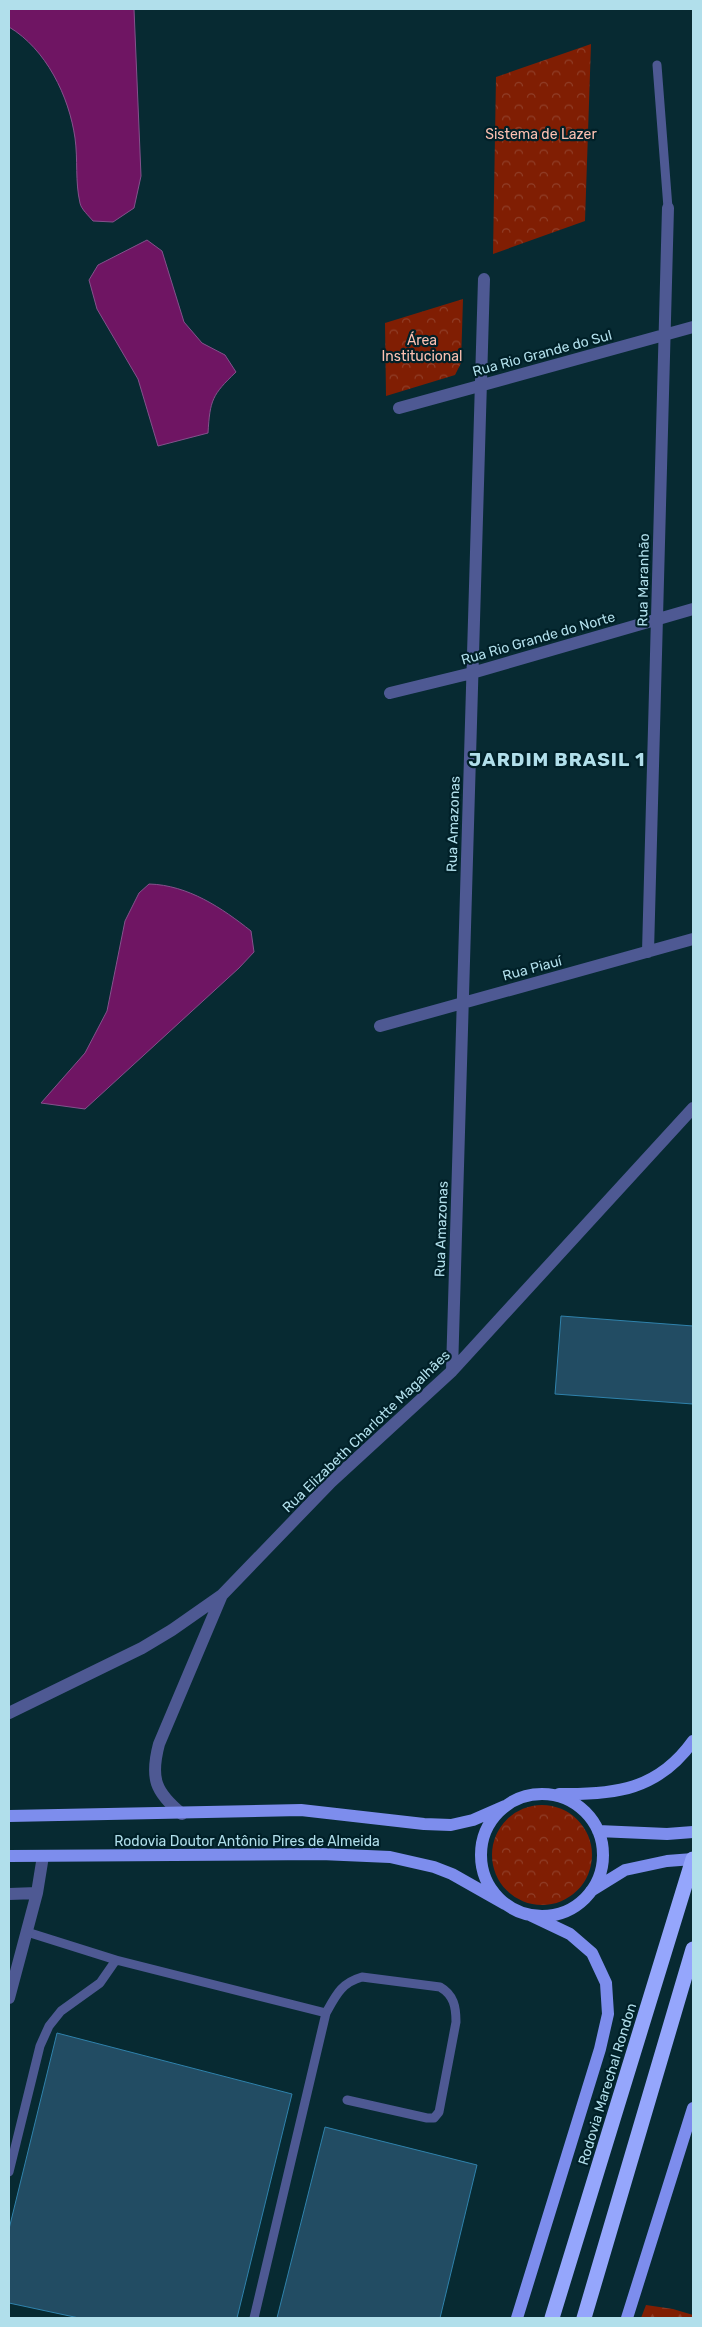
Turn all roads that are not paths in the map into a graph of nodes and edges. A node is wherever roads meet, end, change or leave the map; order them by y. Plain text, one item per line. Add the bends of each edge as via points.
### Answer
1 (657, 64) dead end
2 (668, 208) joint
3 (484, 279) dead end
4 (693, 328) edge
5 (664, 335) junction
6 (481, 385) junction
7 (399, 408) dead end
8 (693, 609) edge
9 (657, 619) junction
10 (472, 672) junction
11 (390, 693) dead end
12 (693, 940) edge
13 (648, 952) junction
14 (463, 1003) junction
15 (380, 1026) dead end
16 (693, 1108) edge
17 (452, 1371) junction
18 (222, 1595) junction
19 (9, 1713) edge
20 (693, 1741) edge
21 (545, 1794) junction
22 (505, 1806) junction
23 (182, 1814) junction
24 (9, 1816) edge
25 (598, 1831) junction
26 (693, 1832) edge
27 (9, 1856) edge
28 (44, 1856) junction
29 (693, 1859) edge
30 (591, 1891) junction
31 (37, 1893) junction
32 (9, 1894) edge
33 (505, 1904) junction
34 (530, 1915) junction
35 (27, 1932) junction
36 (693, 1950) edge
37 (116, 1960) junction
38 (9, 1998) edge
39 (326, 2013) junction
40 (347, 2100) dead end
41 (693, 2108) edge
42 (9, 2172) edge
43 (254, 2318) edge
44 (517, 2318) edge
45 (552, 2318) edge
46 (584, 2318) edge
47 (627, 2318) edge

1 - 2 lane
2 - 5 street, Rua Maranhão
3 - 6 street, Rua Amazonas
4 - 5 street, Rua Rio Grande do Sul
5 - 6 street, Rua Rio Grande do Sul
5 - 9 street, Rua Maranhão
6 - 7 street, Rua Rio Grande do Sul
6 - 10 street, Rua Amazonas
8 - 9 street, Rua Rio Grande do Norte
9 - 10 street, Rua Rio Grande do Norte
9 - 13 street, Rua Maranhão
10 - 11 street, Rua Rio Grande do Norte
10 - 14 street, Rua Amazonas
12 - 13 street, Rua Piauí
13 - 14 street, Rua Piauí
14 - 15 street, Rua Piauí
14 - 17 street, Rua Amazonas
16 - 17 street, Rua Elizabeth Charlotte Magalhães
17 - 18 street, Rua Elizabeth Charlotte Magalhães via 331,1482
18 - 19 street, Rua Elizabeth Charlotte Magalhães via 142,1648
18 - 23 street via 155,1758 156,1785 164,1800
20 - 21 main road via 664,1772 638,1786 591,1795
21 - 22 main road via 524,1796
21 - 25 main road via 562,1797 577,1805
22 - 23 main road, Rodovia Doutor Antônio Pires de Almeida via 473,1820 451,1824 424,1824 301,1810
22 - 33 main road via 492,1819 484,1836 481,1855 484,1874 492,1891
23 - 24 main road, Rodovia Doutor Antônio Pires de Almeida
25 - 26 main road
25 - 30 main road via 603,1851 600,1872
27 - 28 main road, Rodovia Doutor Antônio Pires de Almeida
28 - 31 street
28 - 33 main road, Rodovia Doutor Antônio Pires de Almeida via 321,1854 390,1857 452,1874
29 - 30 main road via 625,1870
29 - 45 highway, Rodovia Marechal Rondon
30 - 34 main road via 579,1904 564,1912
31 - 32 street
31 - 35 street
33 - 34 main road
34 - 44 main road via 570,1934 592,1953 606,1983 608,2014
35 - 37 lane
35 - 38 street
36 - 46 highway
37 - 39 lane
37 - 42 lane via 100,1983 61,2011 49,2026 40,2046
39 - 40 lane via 339,1991 350,1980 362,1977 440,1987 449,1993 456,2009 439,2112 434,2118
39 - 43 lane
41 - 47 main road

